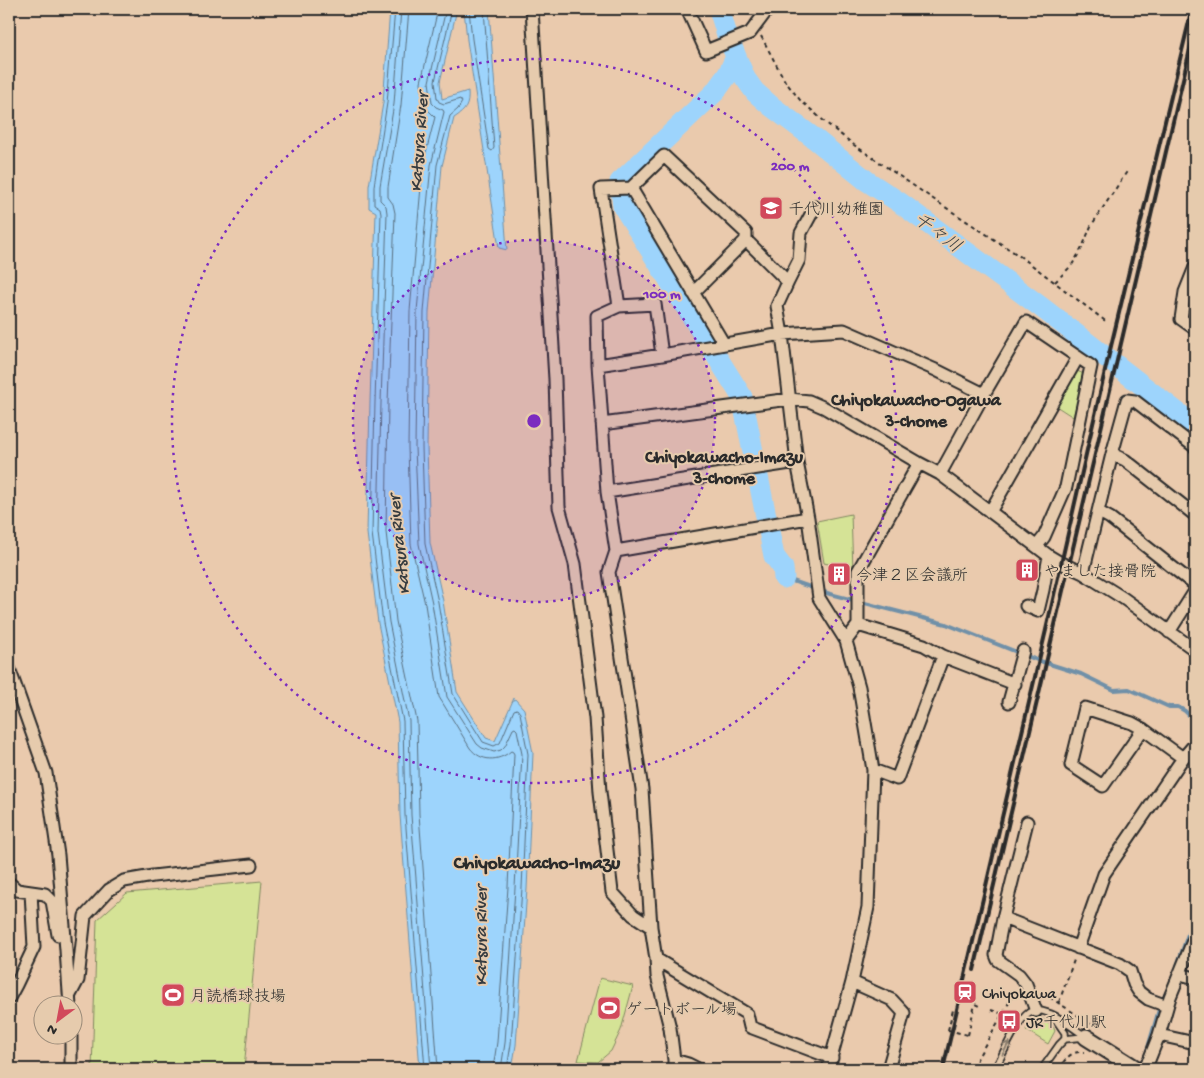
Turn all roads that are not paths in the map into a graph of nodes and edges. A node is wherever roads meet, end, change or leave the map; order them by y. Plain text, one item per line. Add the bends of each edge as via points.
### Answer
1 (532, 9) edge
2 (687, 9) edge
3 (768, 9) edge
4 (631, 188) junction
5 (814, 207) dead end
6 (746, 240) junction
7 (1195, 267) edge
8 (788, 282) junction
9 (693, 293) junction
10 (619, 306) junction
11 (1195, 329) edge
12 (782, 334) junction
13 (724, 344) junction
14 (662, 356) junction
15 (1078, 357) junction
16 (598, 365) junction
17 (984, 394) junction
18 (790, 399) junction
19 (602, 424) junction
20 (1195, 447) edge
21 (1112, 454) junction
22 (797, 462) junction
23 (919, 463) junction
24 (940, 474) junction
25 (607, 492) junction
26 (990, 512) junction
27 (1098, 512) junction
28 (1195, 515) edge
29 (808, 518) junction
30 (1037, 546) junction
31 (616, 550) junction
32 (1049, 556) junction
33 (1083, 573) junction
34 (1195, 585) edge
35 (1195, 591) edge
36 (1026, 606) dead end
37 (858, 625) junction
38 (1169, 632) junction
39 (846, 641) junction
40 (1195, 650) edge
41 (1022, 653) dead end
42 (943, 656) junction
43 (9, 668) edge
44 (1015, 684) junction
45 (1010, 702) dead end
46 (1143, 729) junction
47 (1195, 744) edge
48 (1184, 758) junction
49 (873, 770) junction
50 (1027, 822) dead end
51 (251, 865) dead end
52 (9, 884) edge
53 (30, 892) junction
54 (1003, 918) junction
55 (651, 927) junction
56 (1195, 936) edge
57 (1078, 948) junction
58 (66, 950) junction
59 (656, 959) junction
60 (1180, 974) junction
61 (1195, 978) edge
62 (852, 982) junction
63 (70, 996) edge
64 (72, 996) edge
65 (9, 998) edge
66 (1167, 1006) junction
67 (1036, 1011) junction
68 (1051, 1014) junction
69 (1159, 1035) junction
70 (1086, 1037) junction
71 (1065, 1039) junction
72 (1195, 1043) edge
73 (70, 1046) edge
74 (832, 1058) junction
75 (674, 1065) edge
76 (71, 1069) edge
77 (698, 1069) edge
78 (828, 1069) edge
79 (888, 1069) edge
80 (996, 1069) edge
81 (1042, 1069) edge
82 (1137, 1069) edge
83 (1143, 1069) edge

1 - 55 street via 555,379 559,506 576,564 612,892 633,915
2 - 3 street via 706,51 753,29
4 - 6 street via 664,156 746,233
4 - 9 street
4 - 10 street via 601,189
5 - 8 street via 801,233 799,260
6 - 8 street
6 - 9 street
7 - 11 street via 1185,292 1181,319
8 - 12 street via 777,306
9 - 13 street
10 - 14 street via 655,304
10 - 16 street via 597,316
12 - 13 street
12 - 17 street via 844,330
12 - 18 street
13 - 14 street
14 - 16 street
15 - 17 street via 1026,322
15 - 26 street
15 - 30 street via 1091,366 1066,487
16 - 19 street
17 - 24 street
18 - 19 street
18 - 22 street
18 - 23 street via 825,408
19 - 25 street
20 - 21 street via 1135,401 1127,400
21 - 27 street
21 - 28 street via 1125,460
22 - 25 street
22 - 29 street
23 - 24 street
23 - 37 street via 858,571
24 - 26 street
25 - 31 street
26 - 30 street
27 - 33 street
27 - 34 street
29 - 31 street
29 - 39 street via 819,598
30 - 32 street
31 - 55 street via 609,572 642,789
32 - 33 street
32 - 36 street via 1038,611
33 - 38 street
35 - 38 street
37 - 39 street
37 - 42 street via 924,645
38 - 40 street
39 - 49 street via 859,687
41 - 44 street
42 - 44 street
42 - 49 street via 898,779
43 - 58 street via 46,773 58,854
44 - 45 street
46 - 46 street via 1085,708 1072,765 1103,786
46 - 48 street
47 - 48 street
48 - 57 street via 1104,874
49 - 62 street via 868,906
50 - 54 street
51 - 64 street via 124,881 109,890 85,916 78,980
52 - 53 street via 17,890
53 - 58 street via 45,894 52,901 61,948
53 - 65 street via 34,947
54 - 57 street
54 - 67 street via 996,955 1026,984
55 - 59 street
56 - 60 street
57 - 66 street via 1120,964 1130,971 1138,992
58 - 63 street
59 - 74 street via 747,1014 750,1027
59 - 75 street
60 - 61 street
60 - 66 street
62 - 74 street
62 - 79 street via 892,1000 904,1012
66 - 69 street
67 - 68 lane
80 -> 67 lane via 1024,1015
68 - 70 lane
68 - 71 lane via 1061,1025
69 - 72 street
69 - 83 street
70 - 71 lane
70 - 82 main road
71 - 81 lane
73 - 76 street
74 - 78 street
75 - 77 street via 688,1064

